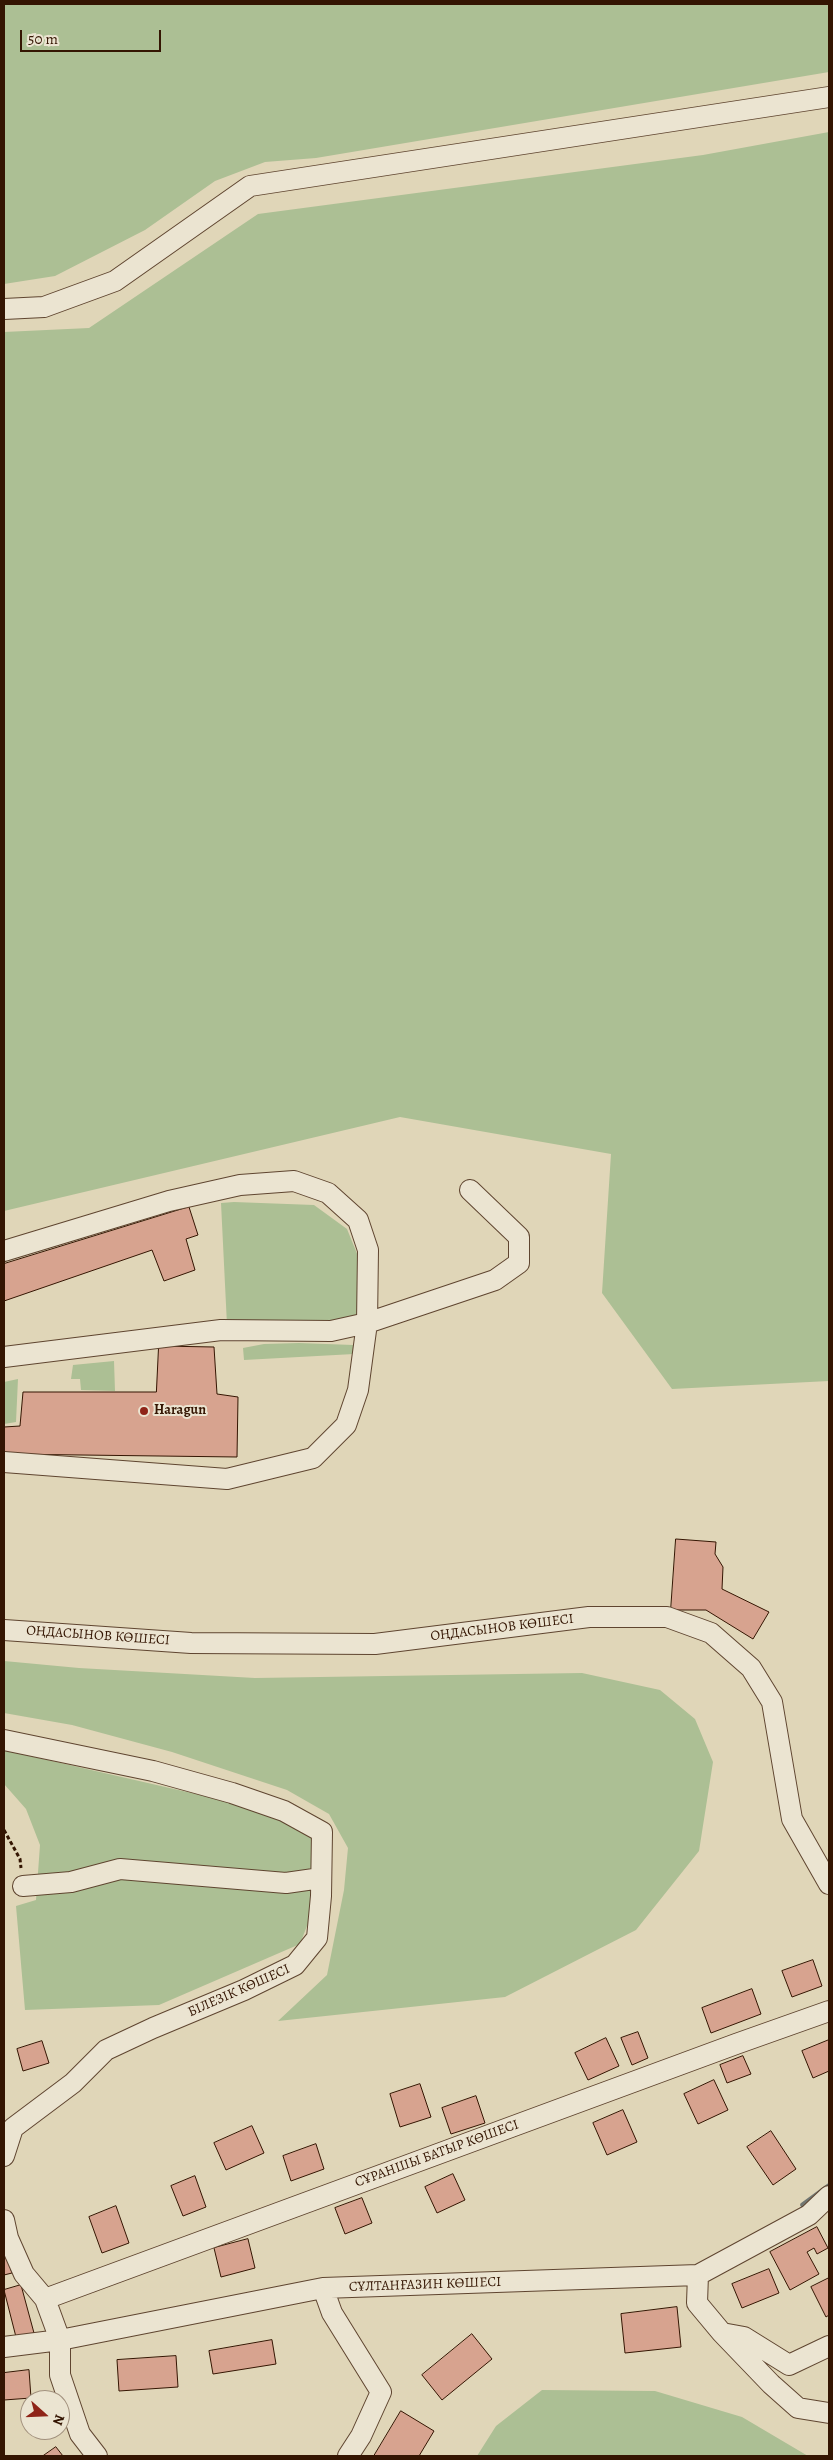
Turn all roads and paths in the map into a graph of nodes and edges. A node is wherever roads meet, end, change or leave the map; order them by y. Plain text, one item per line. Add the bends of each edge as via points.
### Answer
1 (829, 97) edge
2 (4, 309) edge
3 (470, 1190) dead end
4 (4, 1251) edge
5 (367, 1323) junction
6 (4, 1357) edge
7 (4, 1462) edge
8 (4, 1630) edge
9 (4, 1740) edge
10 (4, 1830) edge
11 (321, 1878) junction
12 (829, 1884) edge
13 (23, 1886) joint
14 (829, 2011) edge
15 (4, 2156) edge
16 (829, 2196) edge
17 (4, 2220) edge
18 (698, 2275) junction
19 (323, 2288) junction
20 (45, 2299) junction
21 (722, 2333) junction
22 (60, 2340) junction
23 (829, 2346) edge
24 (4, 2347) edge
25 (829, 2413) edge
26 (97, 2456) edge
27 (348, 2456) edge

1 - 2 street via 250,186 115,281 44,307
3 - 5 street via 519,1237 520,1263 495,1280
4 - 5 street via 169,1201 240,1185 294,1181 328,1193 358,1220 368,1250
5 - 6 street via 331,1330 221,1330
5 - 7 street via 358,1390 346,1425 313,1458 227,1479
8 - 12 street, ОҢДАСЫНОВ КӨШЕСІ via 191,1642 375,1644 589,1617 667,1617 711,1633 751,1668 772,1702 792,1820
9 - 11 street, БІЛЕЗІК КӨШЕСІ via 153,1771 284,1811 322,1832
10 - 13 path via 20,1860
11 - 13 street via 286,1883 120,1868 71,1882
11 - 15 street, БІЛЕЗІК КӨШЕСІ via 317,1938 295,1965 106,2050 73,2083 13,2128
14 - 20 street, СҰРАНШЫ БАТЫР КӨШЕСІ
16 - 18 street, СҰЛТАНҒАЗИН КӨШЕСІ via 810,2215
17 - 20 street via 8,2238 24,2274
18 - 19 street, СҰЛТАНҒАЗИН КӨШЕСІ
18 - 21 street via 698,2303
19 - 22 street, СҰЛТАНҒАЗИН КӨШЕСІ
19 - 27 street via 332,2313 381,2392
20 - 22 street
21 - 23 street via 744,2337 789,2365
21 - 25 street via 798,2408
22 - 24 street, СҰЛТАНҒАЗИН КӨШЕСІ
22 - 26 street via 60,2375 80,2434

